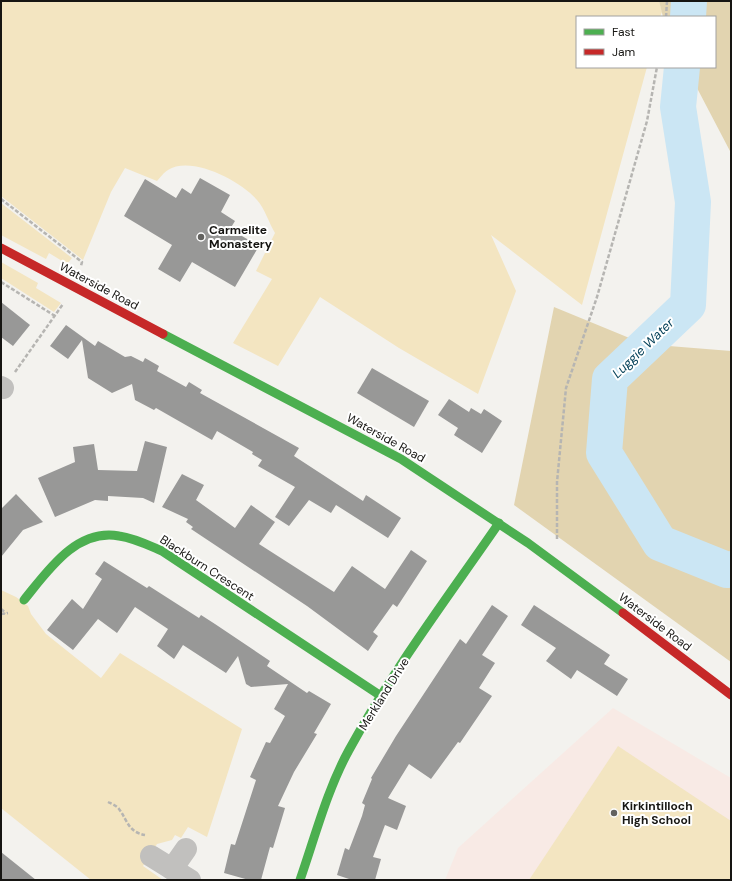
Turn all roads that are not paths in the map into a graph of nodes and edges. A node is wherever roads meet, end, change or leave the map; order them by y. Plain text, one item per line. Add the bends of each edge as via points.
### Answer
1 (1, 248) edge
2 (498, 523) junction
3 (24, 600) dead end
4 (731, 695) edge
5 (381, 696) junction
6 (186, 849) dead end
7 (152, 856) dead end
8 (181, 875) edge
9 (300, 880) edge

1 - 2 main road, Waterside Road via 401,459
2 - 4 main road, Waterside Road via 557,564
2 - 5 main road, Merkland Drive
3 - 5 main road, Blackburn Crescent via 60,556 74,545 102,535 122,535 143,541 162,551
5 - 9 main road, Merkland Drive via 348,751 330,792
6 - 8 street
7 - 8 street

